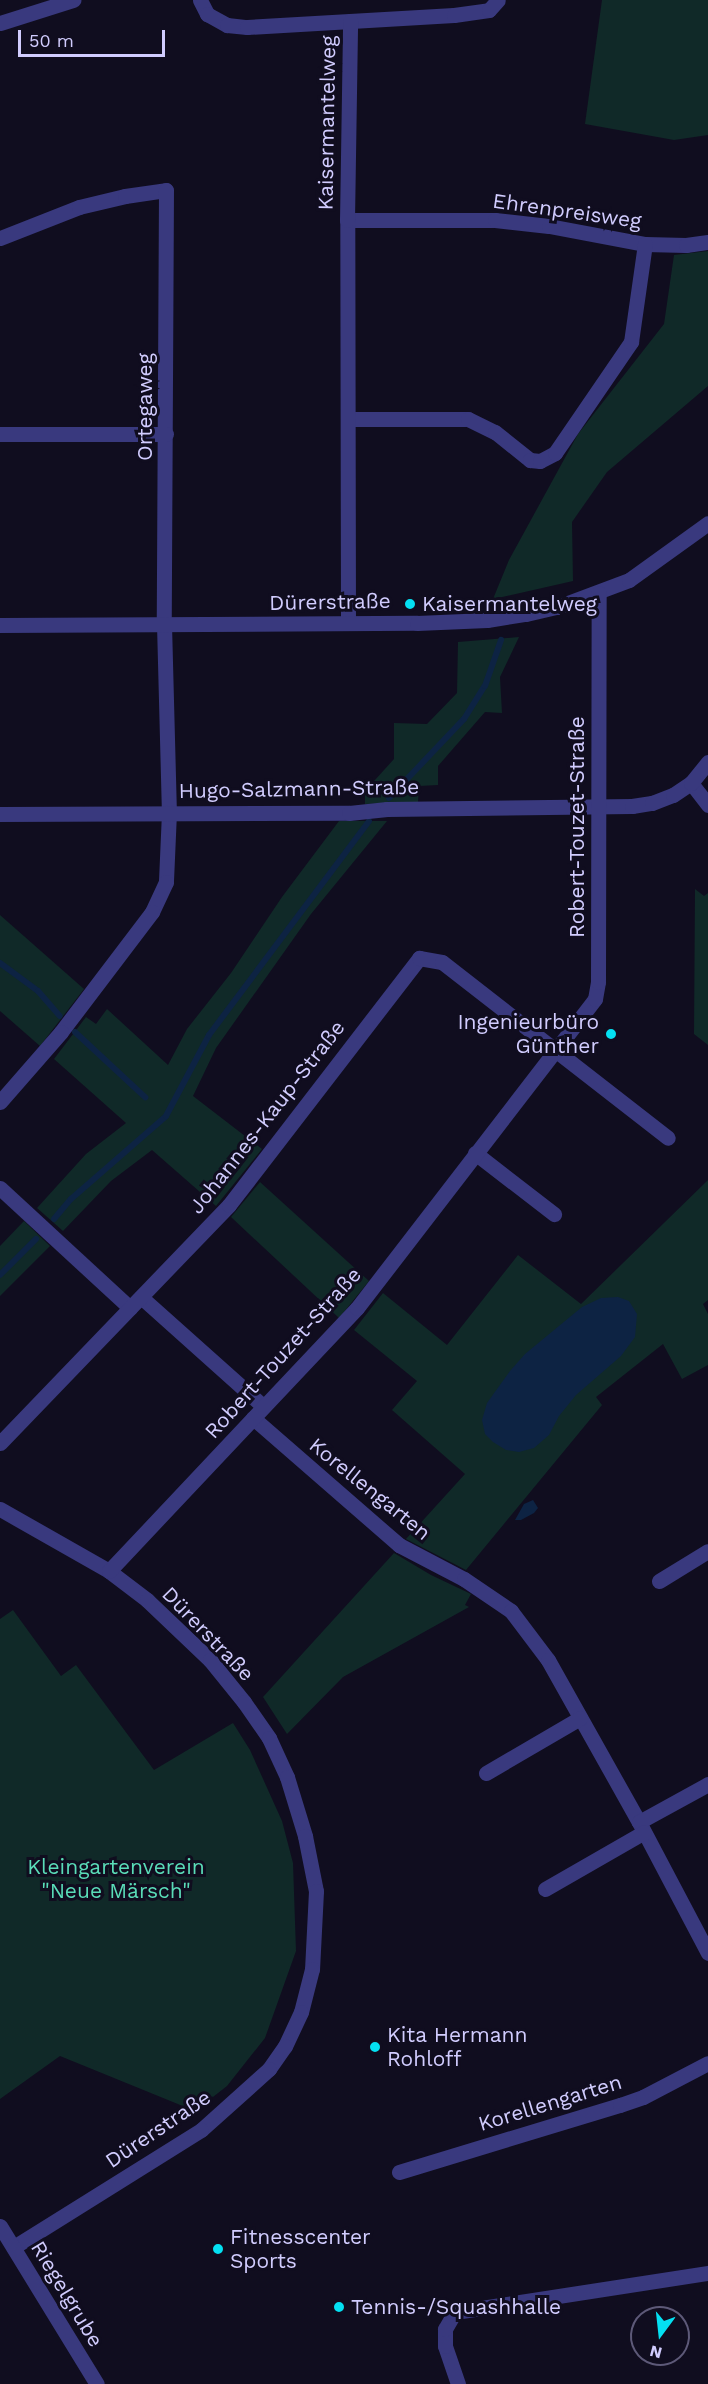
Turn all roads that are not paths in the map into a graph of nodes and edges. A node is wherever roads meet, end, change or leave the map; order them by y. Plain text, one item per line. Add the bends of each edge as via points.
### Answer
1 (16, 0) edge
2 (73, 0) edge
3 (200, 0) edge
4 (498, 0) edge
5 (17, 16) junction
6 (350, 21) junction
7 (0, 23) edge
8 (347, 220) junction
9 (0, 238) edge
10 (708, 242) edge
11 (645, 244) junction
12 (349, 419) junction
13 (0, 434) edge
14 (166, 434) junction
15 (708, 523) edge
16 (599, 593) junction
17 (348, 622) junction
18 (164, 624) junction
19 (0, 625) edge
20 (708, 762) edge
21 (691, 783) junction
22 (708, 805) edge
23 (599, 806) junction
24 (169, 812) junction
25 (0, 814) edge
26 (557, 1049) junction
27 (0, 1102) edge
28 (668, 1138) dead end
29 (475, 1153) junction
30 (0, 1188) edge
31 (554, 1214) dead end
32 (136, 1302) junction
33 (263, 1406) junction
34 (253, 1418) junction
35 (0, 1443) edge
36 (0, 1509) edge
37 (708, 1551) edge
38 (109, 1571) junction
39 (660, 1581) dead end
40 (580, 1718) junction
41 (486, 1773) dead end
42 (708, 1784) edge
43 (641, 1827) junction
44 (545, 1889) dead end
45 (708, 1953) edge
46 (708, 2063) edge
47 (399, 2172) dead end
48 (0, 2226) edge
49 (14, 2247) junction
50 (708, 2273) edge
51 (97, 2384) edge
52 (458, 2384) edge

1 - 5 street
2 - 5 street
3 - 6 street via 207,14 227,25
4 - 6 street via 489,10 454,15
5 - 7 street
6 - 8 street, Kaisermantelweg
8 - 11 street, Ehrenpreisweg via 495,220
8 - 12 street, Kaisermantelweg
9 - 14 street, Ortegaweg via 78,207 166,190
10 - 11 street, Ehrenpreisweg
11 - 12 street via 631,342 555,453 540,461 530,460 495,432 468,419
12 - 17 street, Kaisermantelweg
13 - 14 street
14 - 18 street, Ortegaweg
15 - 16 street, Dürerstraße via 651,566
16 - 17 street, Dürerstraße via 557,607 487,620
16 - 23 street, Robert-Touzet-Straße
17 - 18 street, Dürerstraße
18 - 19 street, Dürerstraße
18 - 24 street, Ortegaweg
20 - 21 street
21 - 22 street
21 - 23 street, Hugo-Salzmann-Straße via 652,803
23 - 24 street, Hugo-Salzmann-Straße via 349,813
23 - 26 street, Robert-Touzet-Straße via 598,982 595,999
24 - 25 street, Hugo-Salzmann-Straße
24 - 27 street, Ortegaweg via 162,896 61,1032
26 - 28 street
26 - 29 street, Robert-Touzet-Straße
26 - 32 street, Johannes-Kaup-Straße via 442,962 419,958 229,1204
29 - 31 street
29 - 33 street, Robert-Touzet-Straße via 357,1308
30 - 32 street
32 - 33 street
32 - 35 street, Johannes-Kaup-Straße
33 - 34 street, Robert-Touzet-Straße
34 - 38 street, Robert-Touzet-Straße
34 - 40 street, Korellengarten via 399,1545 464,1579 511,1611 548,1660
36 - 38 street, Dürerstraße
37 - 39 street
38 - 49 street, Dürerstraße via 147,1600 210,1660 269,1738 287,1777 316,1891 312,1969 301,2012 285,2046 269,2069 233,2104 173,2149
40 - 41 street
40 - 43 street, Korellengarten
42 - 43 street
43 - 44 street
43 - 45 street, Korellengarten
46 - 47 street, Korellengarten via 627,2102
48 - 49 street, Riegelgrube
49 - 51 street, Riegelgrube
50 - 52 street via 455,2312 445,2329 445,2346

